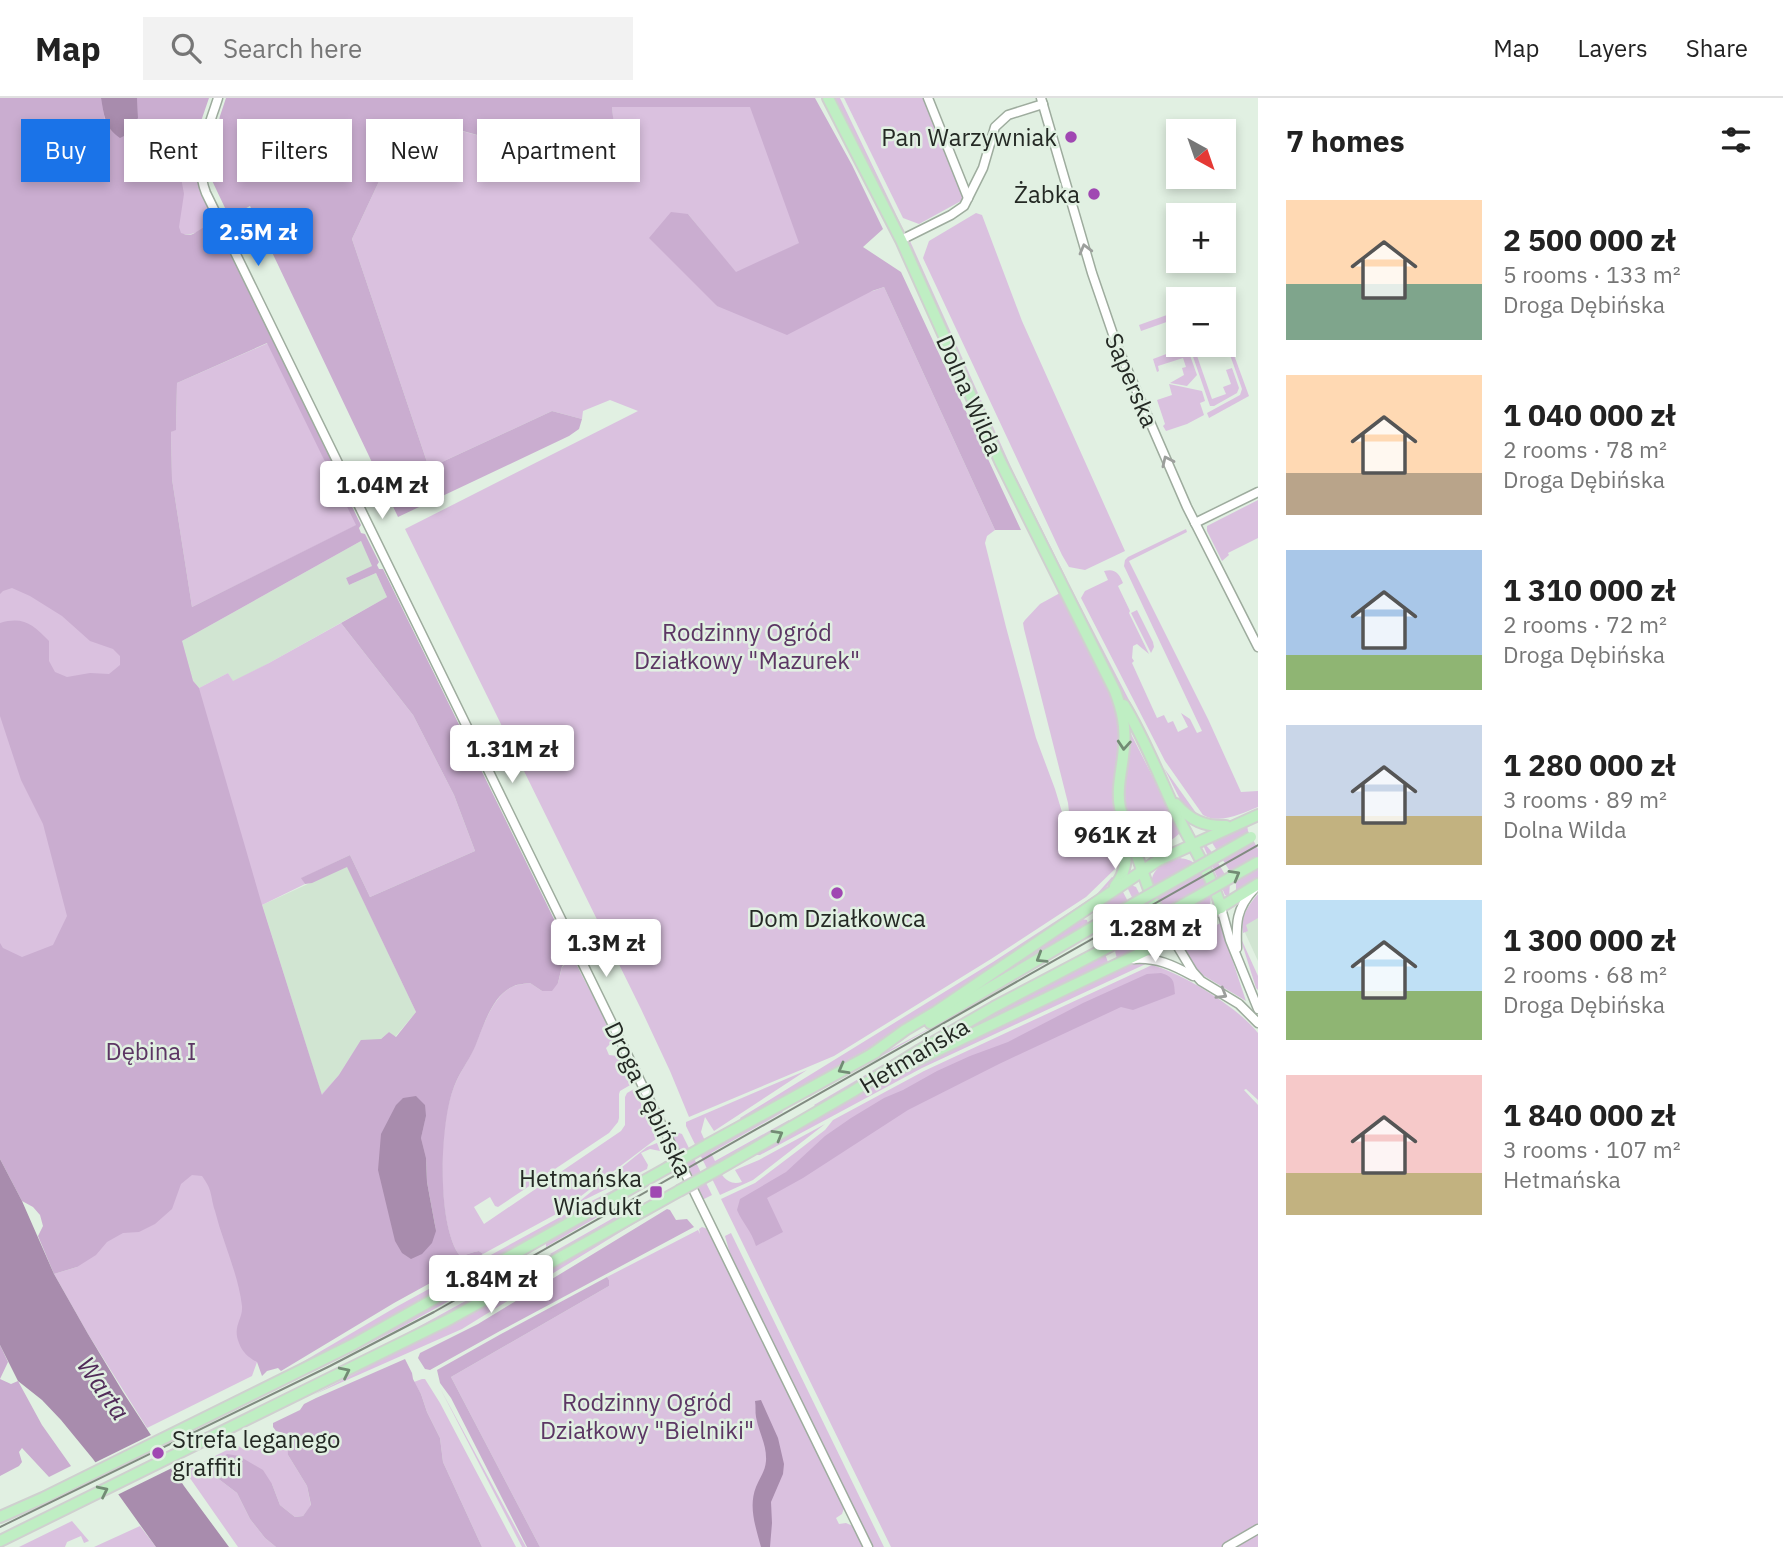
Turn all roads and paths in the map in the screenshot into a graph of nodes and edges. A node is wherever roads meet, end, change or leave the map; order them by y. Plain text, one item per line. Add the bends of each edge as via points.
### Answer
1 (218, 98) edge
2 (828, 98) edge
3 (928, 98) edge
4 (1042, 101) edge
5 (968, 198) junction
6 (901, 240) junction
7 (1258, 492) edge
8 (1195, 523) junction
9 (1258, 647) edge
10 (1115, 691) junction
11 (1170, 796) junction
12 (1258, 816) edge
13 (1126, 825) junction
14 (1234, 826) junction
15 (1255, 835) edge
16 (1192, 844) junction
17 (1258, 862) edge
18 (1142, 872) junction
19 (1258, 885) edge
20 (1105, 896) junction
21 (1221, 908) junction
22 (1172, 937) junction
23 (1238, 955) junction
24 (1123, 961) junction
25 (1201, 981) junction
26 (1258, 1009) edge
27 (1258, 1024) edge
28 (872, 1054) junction
29 (865, 1084) junction
30 (0, 1517) edge
31 (1258, 1529) edge
32 (0, 1541) edge
33 (868, 1547) edge
34 (1227, 1547) edge

1 - 33 street, Droga Dębińska via 200,158 206,193
2 - 6 main road, Dolna Wilda
3 - 5 street
4 - 5 street via 1008,115 995,127
8 -> 4 street, Saperska via 1111,332
5 - 6 street via 951,215
6 - 10 main road, Dolna Wilda via 1000,461
7 - 8 street
8 - 9 street, Saperska
10 - 11 main road, Dolna Wilda
10 -> 13 main road, Dolna Wilda via 1124,720 1118,794
11 - 14 main road via 1197,822
11 - 16 main road, Dolna Wilda
12 - 14 main road
13 - 18 main road, Dolna Wilda
13 - 20 main road via 1124,872
14 - 16 main road
15 -> 28 main road, Hetmańska, bridge
16 - 18 main road
16 - 21 main road, Dolna Wilda via 1214,884
29 -> 17 main road, Hetmańska, bridge
18 - 20 main road
18 - 22 main road, Dolna Wilda
19 - 21 main road
19 - 23 street via 1238,913
20 - 28 main road
21 - 22 main road
21 - 23 street
22 - 24 main road
22 - 25 street
23 - 26 street
24 - 25 street via 1161,961
24 - 29 main road
25 -> 27 street via 1239,1004
28 -> 30 main road, Hetmańska, bridge via 395,1322
32 -> 29 main road, Hetmańska, bridge via 461,1314
31 - 34 street

